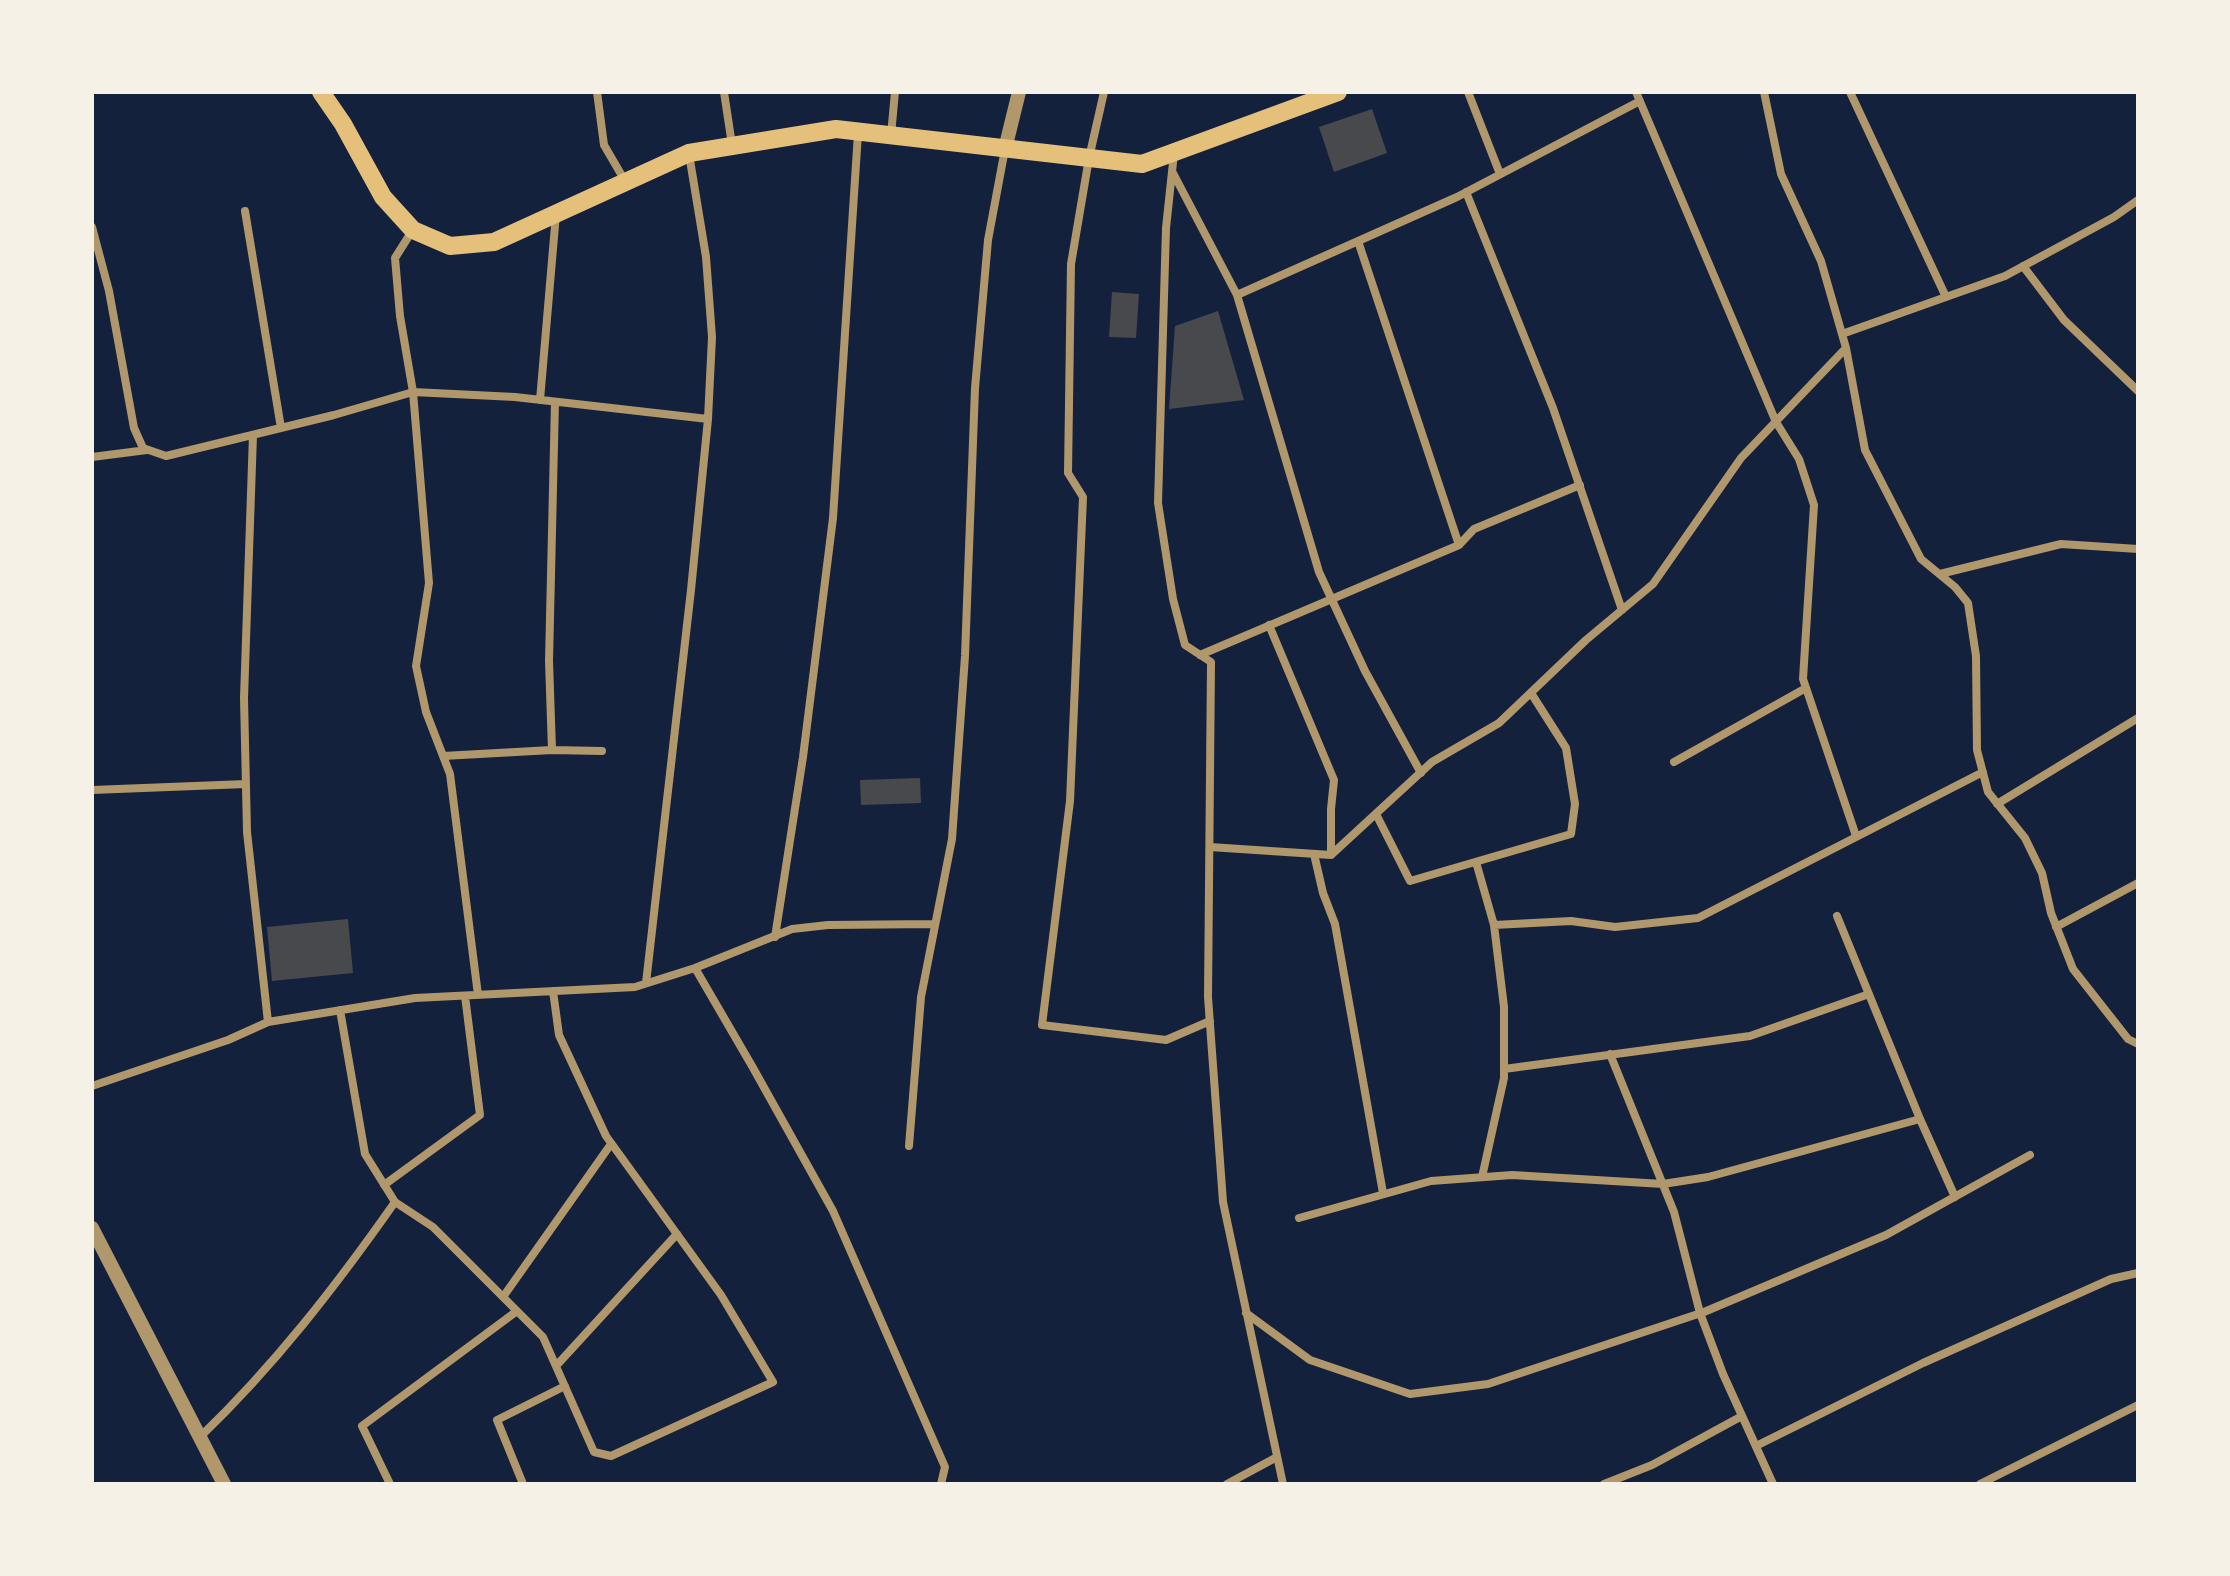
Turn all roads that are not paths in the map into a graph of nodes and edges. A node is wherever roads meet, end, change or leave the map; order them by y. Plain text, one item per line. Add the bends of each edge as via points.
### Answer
1 (321, 92) edge
2 (597, 92) edge
3 (724, 92) edge
4 (895, 92) edge
5 (1019, 92) edge
6 (1104, 92) edge
7 (1338, 92) edge
8 (1468, 92) edge
9 (1636, 92) edge
10 (1764, 92) edge
11 (1850, 92) edge
12 (1640, 101) junction
13 (858, 132) junction
14 (891, 135) junction
15 (732, 146) junction
16 (1005, 149) junction
17 (689, 153) junction
18 (1089, 158) junction
19 (1173, 162) junction
20 (1500, 174) junction
21 (625, 182) junction
22 (1466, 192) junction
23 (2138, 200) edge
24 (245, 211) dead end
25 (556, 214) junction
26 (92, 227) edge
27 (413, 230) junction
28 (1358, 241) junction
29 (2023, 266) junction
30 (1237, 295) junction
31 (1946, 297) junction
32 (1842, 334) junction
33 (1846, 348) junction
34 (2138, 391) edge
35 (413, 392) junction
36 (540, 400) junction
37 (555, 402) junction
38 (708, 419) junction
39 (1776, 422) junction
40 (281, 428) junction
41 (253, 435) junction
42 (147, 450) junction
43 (92, 457) edge
44 (1580, 485) junction
45 (1459, 545) junction
46 (2138, 549) edge
47 (1940, 574) junction
48 (1332, 598) junction
49 (1622, 610) junction
50 (1269, 625) junction
51 (1200, 655) junction
52 (1806, 688) junction
53 (1531, 693) junction
54 (2138, 718) edge
55 (552, 750) junction
56 (602, 751) dead end
57 (443, 756) junction
58 (1674, 762) dead end
59 (1983, 772) junction
60 (1421, 773) junction
61 (246, 784) junction
62 (92, 790) edge
63 (1997, 804) junction
64 (1376, 814) junction
65 (1856, 836) junction
66 (1210, 847) junction
67 (1314, 854) junction
68 (1331, 855) junction
69 (1476, 862) junction
70 (2138, 883) edge
71 (1837, 916) dead end
72 (935, 924) junction
73 (1494, 925) junction
74 (2056, 927) junction
75 (775, 937) junction
76 (695, 968) junction
77 (646, 983) junction
78 (553, 991) junction
79 (1869, 994) junction
80 (478, 995) junction
81 (465, 996) junction
82 (340, 1010) junction
83 (1210, 1021) junction
84 (268, 1022) junction
85 (2138, 1044) edge
86 (1610, 1054) junction
87 (1504, 1069) junction
88 (92, 1086) edge
89 (1920, 1119) junction
90 (611, 1144) junction
91 (909, 1146) dead end
92 (2030, 1155) dead end
93 (1482, 1177) junction
94 (1663, 1184) junction
95 (384, 1185) junction
96 (1383, 1193) junction
97 (1955, 1197) junction
98 (395, 1202) junction
99 (1299, 1218) dead end
100 (92, 1228) edge
101 (677, 1234) junction
102 (2138, 1273) edge
103 (503, 1297) junction
104 (517, 1311) junction
105 (1246, 1312) junction
106 (1700, 1313) junction
107 (556, 1366) junction
108 (565, 1386) junction
109 (2138, 1405) edge
110 (1742, 1416) junction
111 (200, 1437) junction
112 (1756, 1446) junction
113 (1277, 1457) junction
114 (224, 1484) edge
115 (390, 1484) edge
116 (523, 1484) edge
117 (941, 1484) edge
118 (1227, 1484) edge
119 (1283, 1484) edge
120 (1604, 1484) edge
121 (1773, 1484) edge
122 (1980, 1484) edge

1 - 27 main road via 383,197
2 - 21 street via 604,145
3 - 15 street
4 - 14 street
5 - 16 street
6 - 18 street
7 - 19 main road
8 - 20 street
9 - 12 street
10 - 32 street via 1781,174 1821,261
11 - 31 street
12 - 20 street
12 - 39 street
13 - 14 main road
13 - 15 main road via 836,129
13 - 75 street via 833,518
14 - 16 main road
15 - 17 main road
16 - 18 main road
16 - 72 street via 988,240 975,388 952,839
17 - 21 main road
17 - 38 street via 712,337
18 - 19 main road
18 - 83 street via 1071,264 1068,473 1083,497 1070,801 1042,1025 1166,1040
19 - 30 street
19 - 51 street via 1166,228 1158,503 1185,645
20 - 22 street
21 - 25 main road
22 - 28 street
22 - 44 street
23 - 29 street
24 - 40 street
25 - 27 main road via 494,242 450,246
25 - 36 street
26 - 42 street via 134,428
27 - 35 street via 395,258
28 - 30 street
28 - 45 street
29 - 31 street
29 - 34 street via 2064,320
30 - 48 street via 1319,572
31 - 32 street
32 - 33 street
33 - 39 street
33 - 47 street via 1865,450 1921,559
35 - 36 street
35 - 40 street
35 - 57 street via 429,583 416,666
36 - 37 street
37 - 38 street
37 - 55 street
38 - 77 street
39 - 49 street via 1741,458 1653,584
39 - 52 street via 1799,459 1814,505
40 - 41 street
41 - 42 street via 166,456
41 - 61 street
42 - 43 street
44 - 45 street via 1474,529
44 - 49 street
45 - 48 street
46 - 47 street via 2061,544
47 - 59 street via 1968,603 1976,656 1977,750
48 - 50 street
48 - 60 street
49 - 53 street
50 - 51 street
50 - 68 street via 1334,780
51 - 66 street via 1211,662
52 - 58 street
52 - 65 street
53 - 60 street via 1499,723
53 - 69 street via 1566,748 1575,804 1571,834
54 - 63 street
55 - 56 street
55 - 57 street
57 - 80 street via 450,774
59 - 63 street
59 - 65 street
60 - 64 street
61 - 62 street
61 - 84 street
63 - 74 street via 2025,838 2042,873
64 - 68 street
64 - 69 street via 1410,881
65 - 73 street via 1698,918 1615,927 1571,921
66 - 67 street
66 - 83 street
67 - 68 street
67 - 96 street via 1335,924
69 - 73 street
70 - 74 street
71 - 79 street
72 - 75 street via 828,925 792,929
72 - 91 street via 921,997
73 - 87 street via 1504,1007
74 - 85 street via 2073,969 2128,1039
75 - 76 street
76 - 77 street
76 - 117 street via 833,1211 945,1467
77 - 78 street
78 - 80 street
78 - 90 street via 559,1035
79 - 86 street via 1750,1036
79 - 89 street
80 - 81 street
81 - 82 street
81 - 95 street via 480,1115
82 - 84 street
82 - 95 street via 365,1154
83 - 105 street via 1223,1202
84 - 88 street
86 - 87 street
86 - 94 street
87 - 93 street
89 - 94 street via 1708,1177
89 - 97 street
90 - 101 street
90 - 103 street
92 - 97 street
93 - 94 street
93 - 96 street via 1431,1181
94 - 106 street
95 - 98 street
96 - 99 street
97 - 106 street via 1886,1235
98 - 103 street via 433,1227
98 - 111 street via 260,1377
100 - 111 street
101 - 107 street
101 - 108 street via 773,1382 611,1456 594,1452
102 - 112 street via 2111,1279 1923,1363
103 - 104 street
104 - 107 street via 543,1337
104 - 115 street via 362,1426
105 - 106 street via 1310,1360 1410,1394 1488,1384
105 - 113 street
106 - 110 street
107 - 108 street
108 - 116 street via 497,1420
109 - 122 street
110 - 112 street
110 - 120 street via 1652,1465
111 - 114 street
112 - 121 street
113 - 118 street
113 - 119 street

